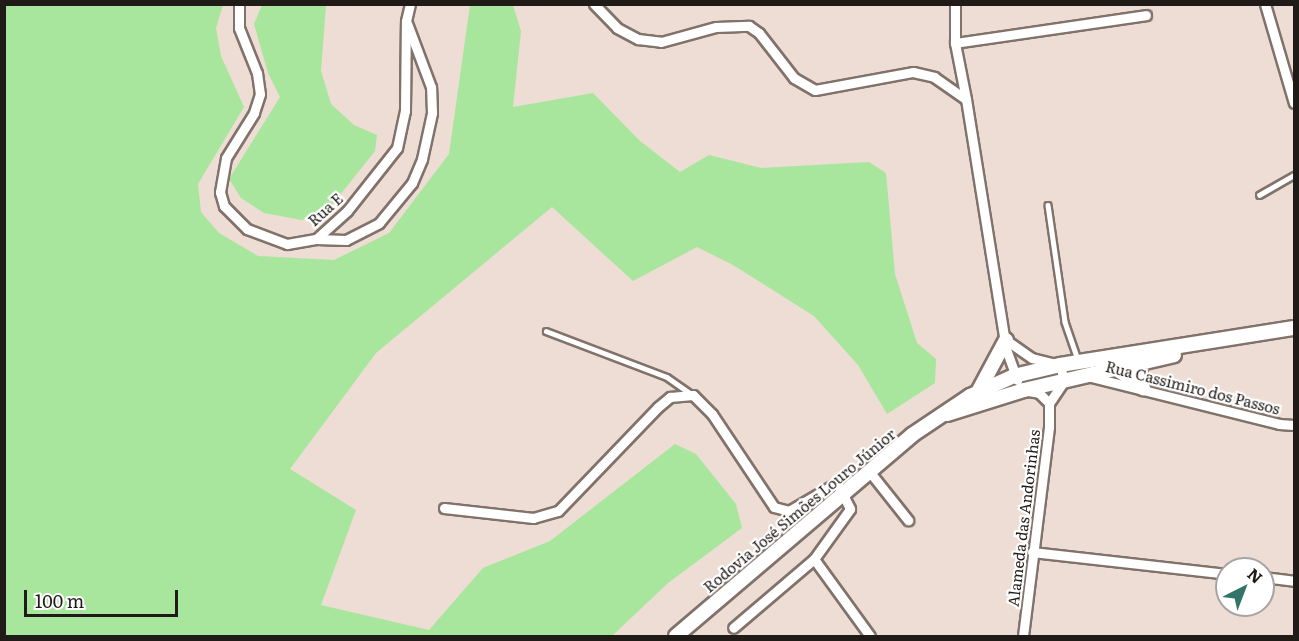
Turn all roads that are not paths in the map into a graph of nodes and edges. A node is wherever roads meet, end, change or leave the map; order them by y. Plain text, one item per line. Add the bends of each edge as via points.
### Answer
1 (239, 4) edge
2 (410, 4) edge
3 (594, 4) edge
4 (955, 4) edge
5 (1265, 4) edge
6 (1146, 15) dead end
7 (406, 21) junction
8 (955, 43) junction
9 (966, 99) junction
10 (1294, 103) edge
11 (1294, 175) edge
12 (1259, 195) dead end
13 (1048, 205) dead end
14 (316, 238) junction
15 (1294, 328) edge
16 (546, 331) dead end
17 (1006, 340) junction
18 (1204, 345) junction
19 (1097, 358) junction
20 (1079, 362) junction
21 (1140, 362) junction
22 (1060, 365) junction
23 (1110, 369) junction
24 (1014, 376) junction
25 (1084, 376) junction
26 (1064, 381) junction
27 (1024, 390) junction
28 (1145, 390) junction
29 (978, 392) junction
30 (693, 394) junction
31 (1049, 402) junction
32 (947, 414) junction
33 (1294, 424) edge
34 (869, 471) junction
35 (844, 492) junction
36 (444, 508) dead end
37 (908, 520) dead end
38 (1032, 552) junction
39 (814, 559) junction
40 (1215, 573) edge
41 (1275, 579) edge
42 (1294, 581) edge
43 (733, 628) dead end
44 (676, 636) edge
45 (870, 636) edge
46 (1023, 636) edge

1 - 14 street, Rua E via 239,28 257,73 260,94 247,126 226,158 220,192 225,206 247,229 287,244
2 - 7 street, Rua E
3 - 9 street via 617,28 638,39 662,42 716,27 749,26 794,78 815,90 913,72 934,77
4 - 8 street
5 - 10 street
6 - 8 street
7 - 14 street, Rua E via 405,111 397,148 347,211
7 - 14 street via 432,87 432,113 422,159 412,183 379,223 346,240
8 - 9 street
9 - 17 street
11 - 12 lane
13 - 20 lane via 1065,322
15 - 18 main road, Rodovia José Simões Louro Júnior
16 - 30 lane via 667,377
17 - 22 street via 1032,358
17 - 24 street
17 - 29 main road
18 - 19 main road, Rodovia José Simões Louro Júnior
18 - 21 main road, Rodovia José Simões Louro Júnior
19 - 20 main road, Rodovia José Simões Louro Júnior
19 - 23 street
20 - 22 main road, Rodovia José Simões Louro Júnior
21 - 23 main road, Rodovia José Simões Louro Júnior
21 - 28 main road via 1139,376
22 - 24 main road, Rodovia José Simões Louro Júnior
22 - 26 street
23 - 25 main road, Rodovia José Simões Louro Júnior
23 - 28 street
24 - 27 street
24 - 29 main road, Rodovia José Simões Louro Júnior
25 - 26 main road, Rodovia José Simões Louro Júnior
25 - 28 street, Rua Cassimiro dos Passos
26 - 27 main road, Rodovia José Simões Louro Júnior
26 - 31 street
27 - 31 street via 1039,393
27 - 32 main road, Rodovia José Simões Louro Júnior
28 - 33 street, Rua Cassimiro dos Passos via 1279,424
29 - 32 main road, Rodovia José Simões Louro Júnior
30 - 35 street via 712,414 774,507 789,511 832,484 837,483
30 - 36 street via 670,397 658,407 558,511 533,518
31 - 38 street, Alameda das Andorinhas
32 - 34 main road, Rodovia José Simões Louro Júnior via 912,435
34 - 35 main road, Rodovia José Simões Louro Júnior
34 - 37 street
35 - 39 street via 850,509
35 - 44 main road, Rodovia José Simões Louro Júnior
38 - 40 street
38 - 46 street, Alameda das Andorinhas
39 - 43 street
39 - 45 street
41 - 42 street

